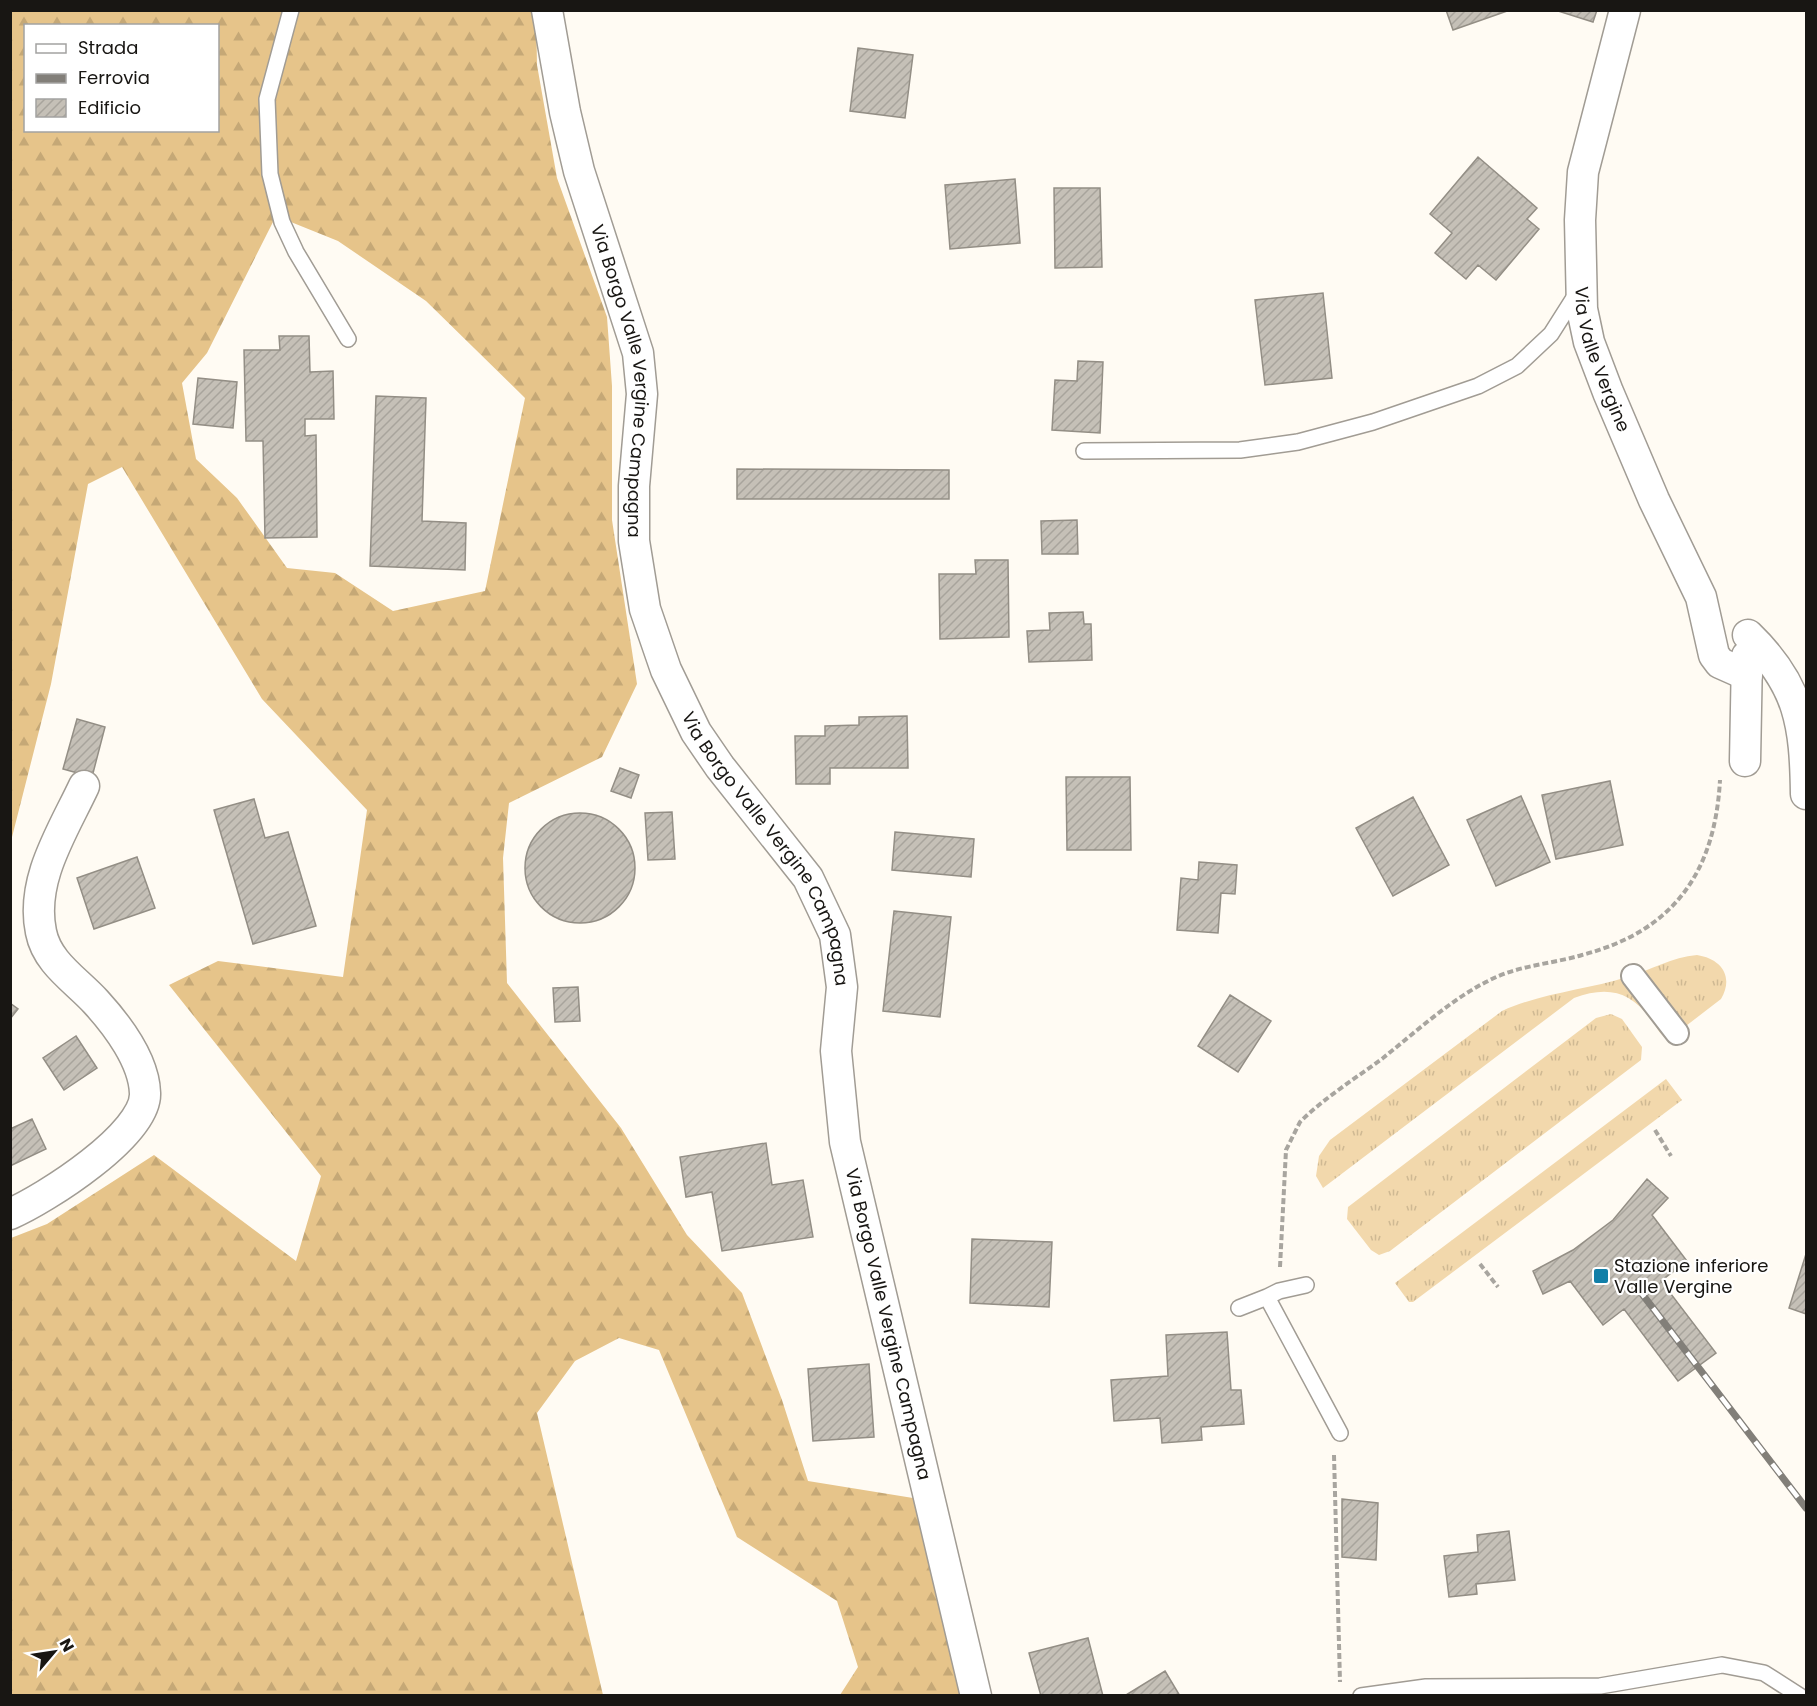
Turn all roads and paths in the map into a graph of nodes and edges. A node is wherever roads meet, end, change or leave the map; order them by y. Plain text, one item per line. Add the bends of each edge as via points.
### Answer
1 (291, 10) edge
2 (547, 10) edge
3 (1625, 10) edge
4 (1580, 288) junction
5 (348, 339) dead end
6 (1084, 451) dead end
7 (1747, 675) junction
8 (1733, 766) joint
9 (84, 786) dead end
10 (1806, 795) edge
11 (1633, 976) dead end
12 (1677, 1033) dead end
13 (1656, 1130) dead end
14 (1671, 1156) dead end
15 (10, 1214) edge
16 (1480, 1264) dead end
17 (1306, 1285) dead end
18 (1497, 1287) dead end
19 (1285, 1290) junction
20 (1267, 1297) junction
21 (1239, 1308) dead end
22 (1332, 1419) junction
23 (1340, 1433) dead end
24 (1340, 1685) dead end
25 (976, 1695) edge
26 (1361, 1695) edge
27 (1800, 1695) edge

1 - 5 lane via 267,99 270,174 282,222 296,252
2 - 25 street, Via Borgo Valle Vergine Campagna via 579,171 638,353 642,394 634,541 645,609 666,670 696,732 808,878 835,935 842,987 836,1051 845,1142
3 - 4 street, Via Valle Vergine via 1583,172
4 - 6 lane via 1551,334 1517,366 1478,386 1373,422 1298,441 1240,450
4 - 7 street, Via Valle Vergine via 1585,326 1596,363 1654,500 1691,572 1714,655 1720,663
7 - 8 street
7 - 10 street via 1748,635 1774,663 1796,700 1804,741
8 - 19 path via 1712,842 1690,885 1661,916 1604,949 1517,969 1488,981 1300,1122 1286,1150 1284,1167 1280,1264
9 - 15 street via 42,882 41,933 53,960 100,1006 122,1037 143,1081 144,1105 132,1125 78,1174 50,1195
11 - 12 street
13 - 14 path
16 - 18 path
17 - 19 lane
19 - 20 lane
20 - 21 lane
20 - 22 lane
22 - 23 lane
22 - 24 path
26 - 27 lane via 1426,1687 1600,1686 1722,1665 1764,1673

